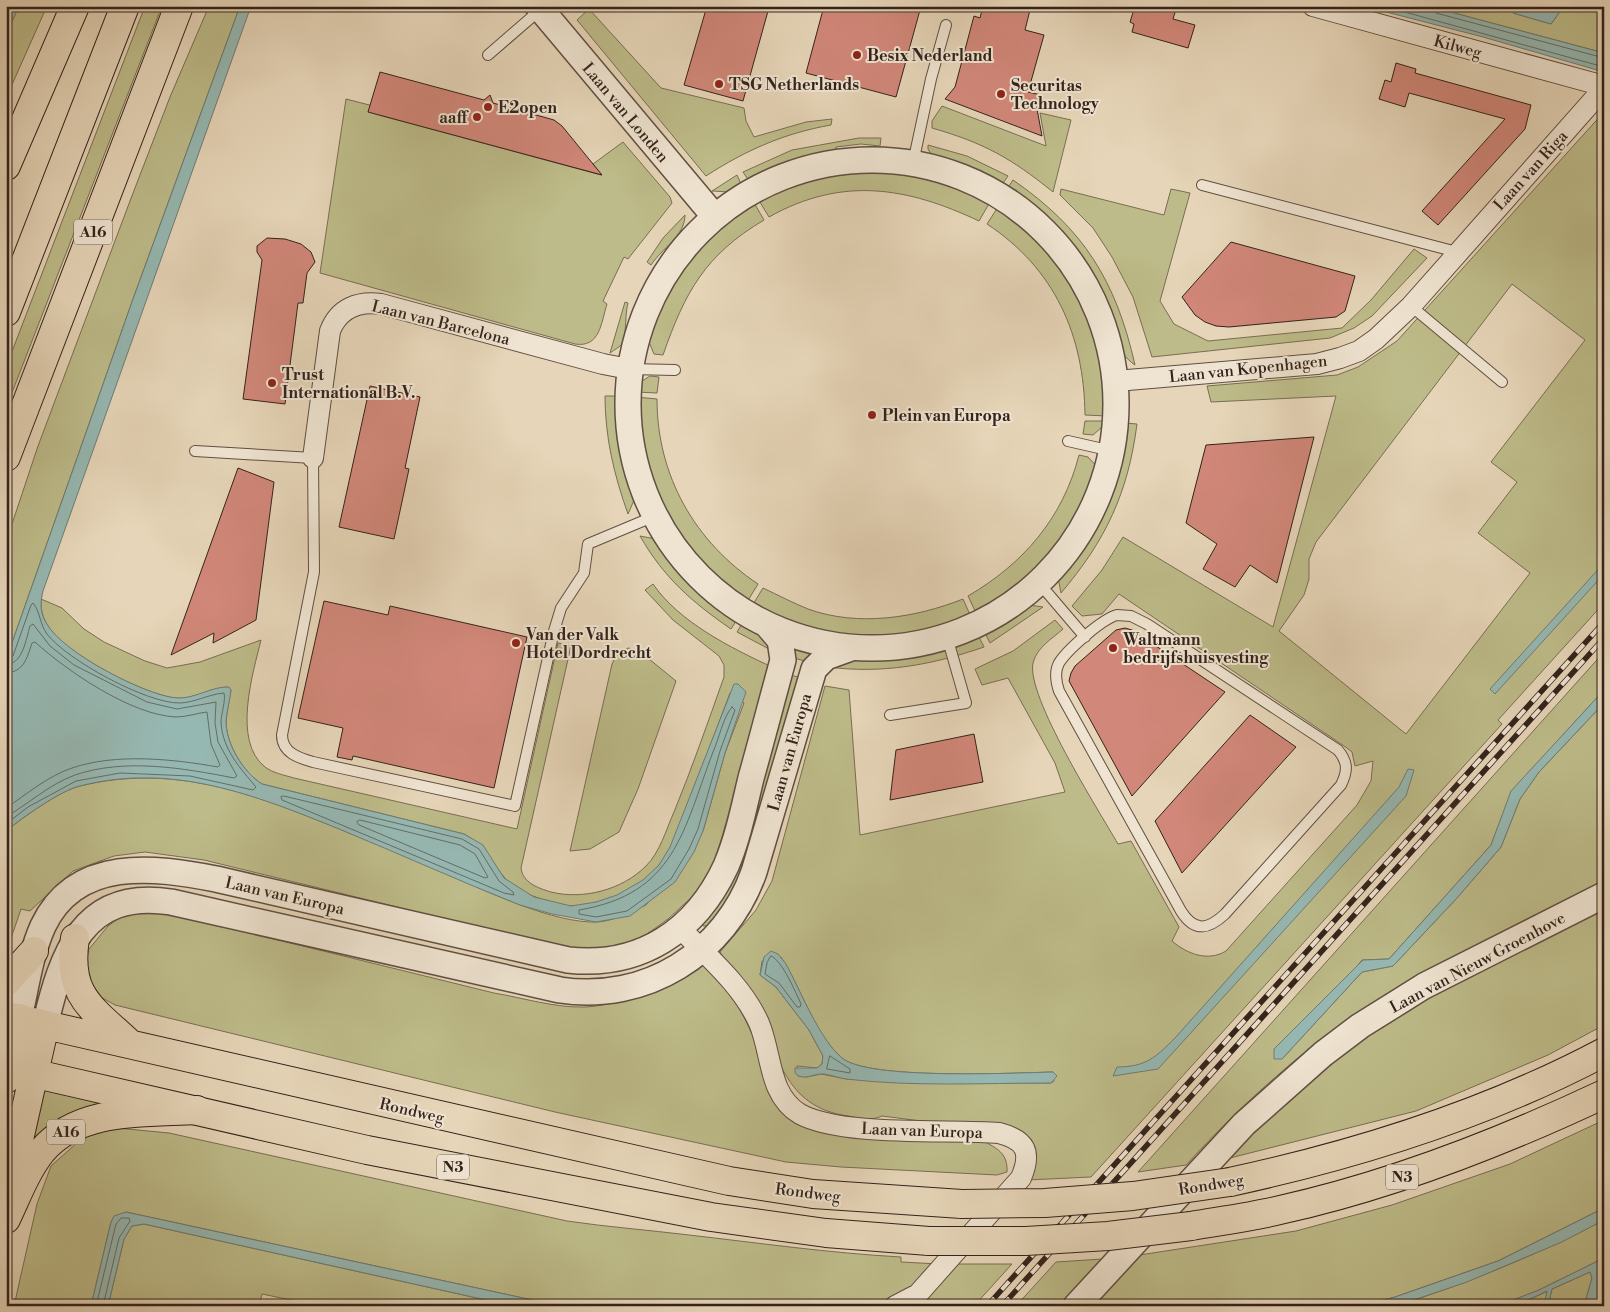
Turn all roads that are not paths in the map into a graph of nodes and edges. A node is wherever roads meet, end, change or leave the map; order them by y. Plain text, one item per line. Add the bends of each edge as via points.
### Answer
1 (75, 6) edge
2 (124, 6) edge
3 (179, 6) edge
4 (1313, 6) edge
5 (539, 8) edge
6 (946, 24) dead end
7 (488, 55) dead end
8 (1604, 87) edge
9 (8, 160) edge
10 (913, 163) junction
11 (1202, 185) dead end
12 (715, 217) junction
13 (1457, 252) junction
14 (1411, 306) junction
15 (6, 312) edge
16 (629, 369) junction
17 (675, 370) dead end
18 (1116, 381) junction
19 (1502, 382) dead end
20 (1068, 441) dead end
21 (195, 451) dead end
22 (1112, 451) junction
23 (6, 457) edge
24 (313, 458) junction
25 (655, 516) junction
26 (1039, 583) junction
27 (768, 626) junction
28 (947, 637) junction
29 (1085, 637) junction
30 (851, 648) junction
31 (890, 715) dead end
32 (1604, 895) edge
33 (680, 928) junction
34 (75, 938) junction
35 (701, 950) junction
36 (34, 951) junction
37 (6, 982) edge
38 (12, 1017) edge
39 (45, 1025) junction
40 (132, 1045) junction
41 (1604, 1052) edge
42 (14, 1071) edge
43 (1604, 1094) edge
44 (197, 1110) junction
45 (6, 1197) edge
46 (6, 1219) edge
47 (895, 1306) edge
48 (1076, 1306) edge

1 - 9 highway
2 - 15 highway
3 - 23 highway, A16
4 - 8 street, Kilweg
5 - 7 lane
5 - 12 street, Laan van Londen
6 - 10 lane
8 - 13 street, Laan van Riga
10 - 12 street, Laan van Europa via 865,160 808,168 767,183
10 - 18 street, Laan van Europa via 983,186 1026,214 1054,241 1072,263 1097,307
11 - 13 lane
12 - 16 street, Laan van Europa via 682,249 657,286 638,332
13 - 14 street, Laan van Kopenhagen
14 - 18 street, Laan van Kopenhagen via 1376,339 1359,351 1340,358 1316,364
14 - 19 lane
16 - 17 lane
16 - 24 street, Laan van Barcelona via 381,304 358,304 337,317 330,331
16 - 25 street, Laan van Europa via 627,404 631,450 639,480
18 - 22 street, Laan van Europa
20 - 22 lane
21 - 24 lane
22 - 26 street, Laan van Europa via 1090,517 1069,549
24 - 25 lane via 314,572 282,735 285,748 293,755 313,762 514,806 554,631 561,608 584,573 588,544
25 - 27 street, Laan van Europa via 670,543 704,582 724,599
26 - 28 street, Laan van Europa via 993,617
26 - 29 lane
27 - 30 street, Laan van Europa via 815,642
27 - 33 street, Laan van Europa via 780,640 783,660 737,832 717,882 701,906
28 - 30 street, Laan van Europa via 902,647
28 - 31 lane via 966,703
29 - 29 lane via 1059,663 1056,677 1059,691 1181,911 1190,923 1208,926 1225,914 1341,785 1347,772 1345,760 1338,750 1138,619 1123,615 1110,617
30 - 35 street, Laan van Europa via 826,657 814,669 749,886 725,926
32 - 48 street, Laan van Nieuw Groenhove via 1424,986 1360,1026 1323,1054 1244,1124
33 - 35 street, Laan van Europa
33 - 36 street, Laan van Europa via 631,955 605,962 589,962 546,956 216,879 146,869 110,873 78,887 49,915
34 - 35 street, Laan van Europa via 99,915 113,908 137,899 158,900 537,986 591,994 623,990 650,981
34 - 39 street, Laan van Europa via 57,976
34 - 40 highway via 71,960 77,988 87,1003
35 - 47 street, Laan van Europa via 734,984 754,1012 775,1082 786,1102 801,1114 854,1127 999,1133 1020,1142 1025,1149 1027,1158 1021,1178 918,1294
36 - 37 highway
36 - 38 street, Laan van Europa
38 - 39 highway, Rondweg / N3
38 - 42 highway, Laan van Europa
39 - 40 highway, Rondweg / N3
39 - 42 highway, Laan van Europa
40 - 41 highway, Rondweg / N3, bridge via 729,1181 812,1194 962,1204 1045,1203 1133,1196 1230,1182 1303,1166 1421,1130 1532,1087
42 - 44 highway, N3
42 - 45 highway, A16
43 - 44 highway, N3, bridge via 1480,1149 1400,1177 1278,1210 1191,1226 1026,1241 929,1241 826,1233 711,1217 367,1150
44 - 46 highway, A16 via 118,1114 69,1130 43,1151 28,1172

